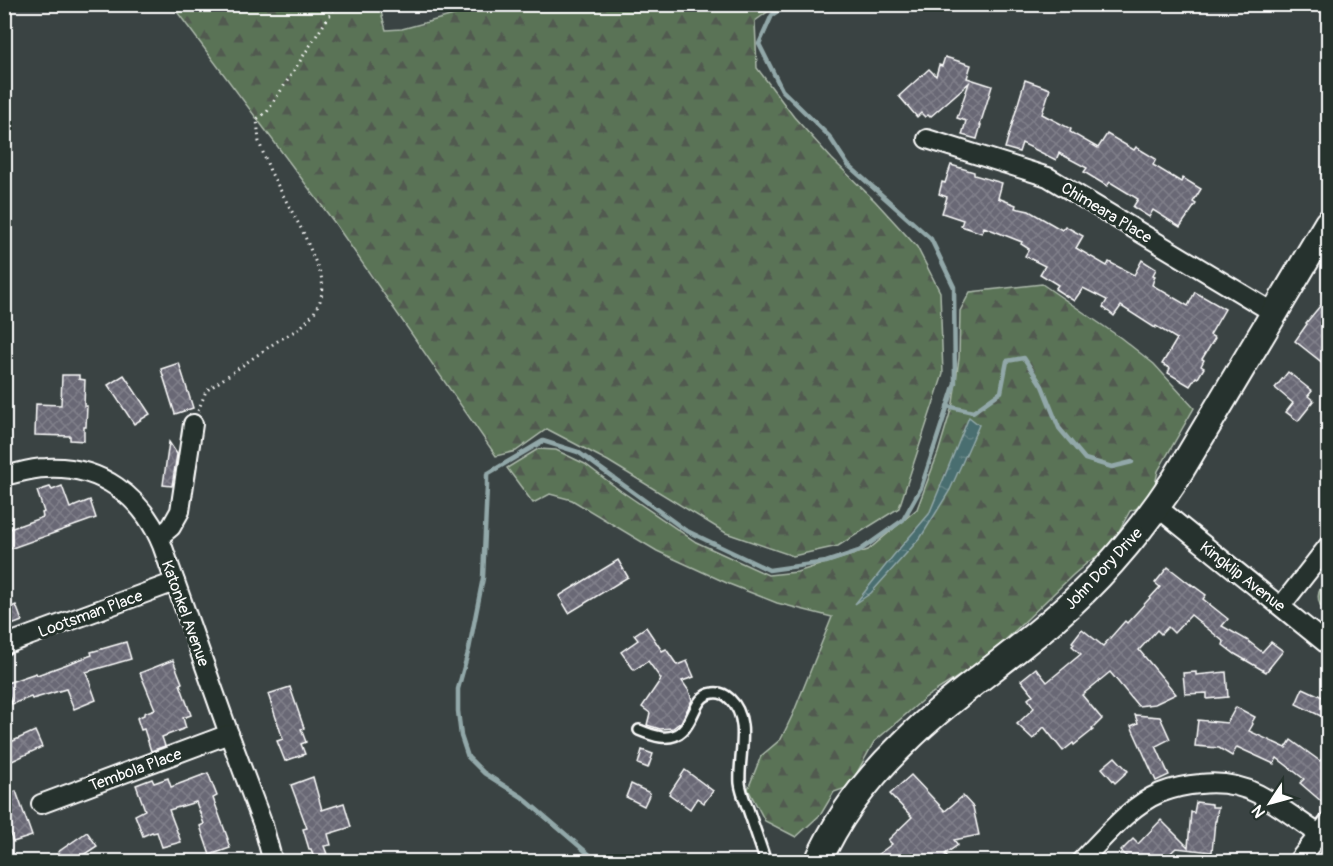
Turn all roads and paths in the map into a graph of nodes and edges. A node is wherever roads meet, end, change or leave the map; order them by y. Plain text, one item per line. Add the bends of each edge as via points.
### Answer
1 (337, 4) edge
2 (927, 139) dead end
3 (1329, 223) edge
4 (1274, 313) junction
5 (193, 424) joint
6 (4, 476) edge
7 (1157, 507) junction
8 (159, 537) junction
9 (1329, 546) edge
10 (175, 582) junction
11 (1281, 606) junction
12 (4, 645) edge
13 (1329, 645) edge
14 (639, 730) dead end
15 (229, 734) junction
16 (41, 804) dead end
17 (1324, 828) edge
18 (273, 861) edge
19 (766, 861) edge
20 (818, 861) edge
21 (1080, 861) edge
22 (1297, 861) edge

1 - 5 path via 267,112 257,119 259,142 270,171 321,275 320,301 300,328 206,391
2 - 4 street, Chimeara Place via 1048,177
3 - 4 street, John Dory Drive
4 - 7 street, John Dory Drive
5 - 8 street via 180,511 171,527
6 - 8 street, Katonkel Avenue via 61,468 105,480 131,497
7 - 11 street, Kingklip Avenue
7 - 20 street, John Dory Drive via 1120,554 1068,607 903,743 861,790
8 - 10 street, Katonkel Avenue
9 - 11 street
10 - 12 street, Lootsman Place
10 - 15 street, Katonkel Avenue
11 - 13 street, Kingklip Avenue
14 - 19 lane via 662,737 681,732 700,701 710,693 722,693 733,702 742,726 740,784
15 - 16 street, Tembola Place
15 - 18 street, Katonkel Avenue
17 - 21 street via 1243,788 1227,784 1190,785 1158,794 1143,803
17 - 22 street

